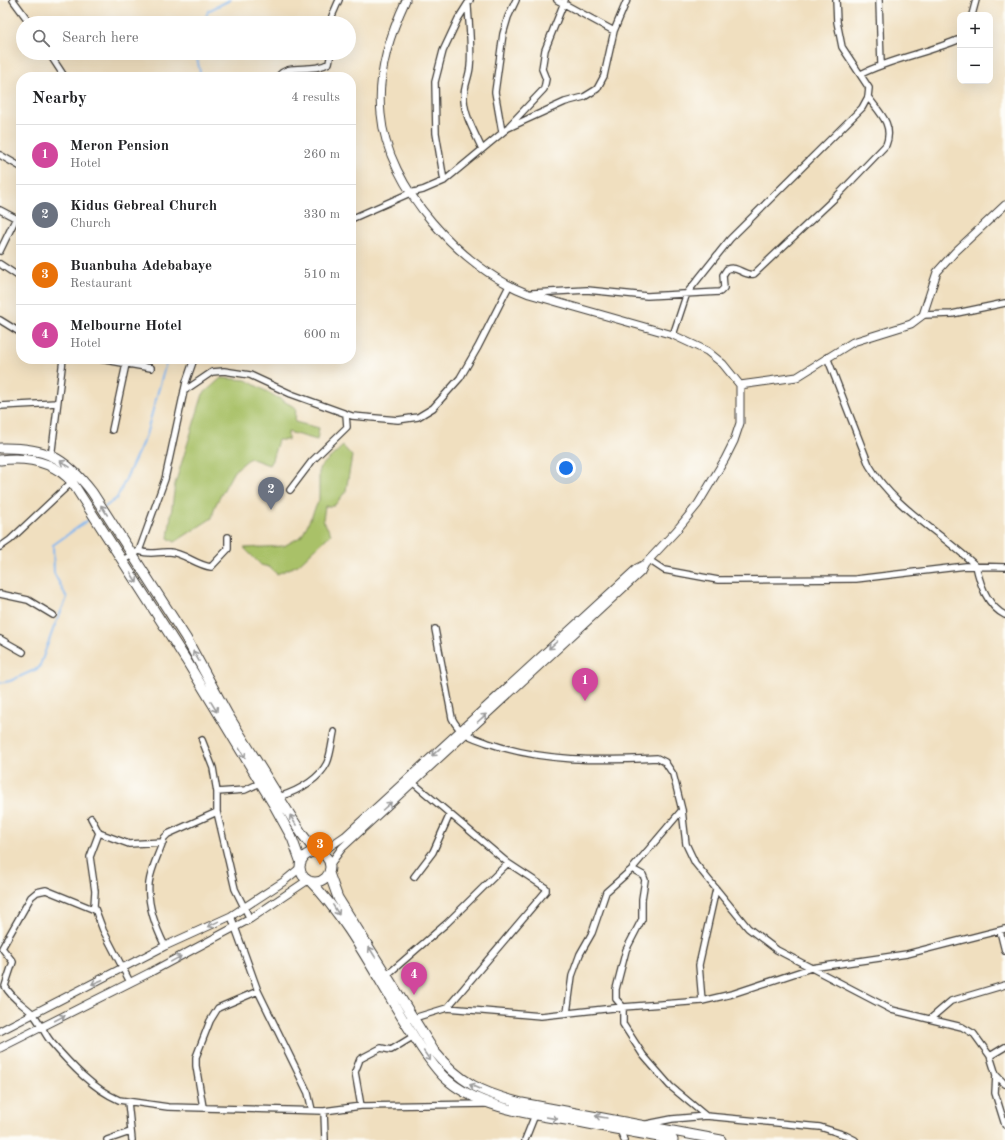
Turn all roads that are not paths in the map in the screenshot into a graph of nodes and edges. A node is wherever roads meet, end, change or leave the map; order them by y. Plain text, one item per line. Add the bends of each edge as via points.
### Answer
1 (14, 0) edge
2 (340, 0) edge
3 (406, 0) edge
4 (516, 0) edge
5 (557, 0) edge
6 (627, 0) edge
7 (836, 0) edge
8 (879, 0) edge
9 (976, 0) edge
10 (564, 2) edge
11 (469, 3) edge
12 (973, 12) edge
13 (25, 16) edge
14 (332, 16) edge
15 (614, 32) junction
16 (957, 40) edge
17 (54, 60) edge
18 (329, 60) edge
19 (881, 64) junction
20 (61, 72) edge
21 (281, 72) edge
22 (861, 74) junction
23 (868, 97) junction
24 (508, 128) junction
25 (502, 132) junction
26 (482, 148) junction
27 (0, 155) edge
28 (16, 164) edge
29 (444, 181) junction
30 (410, 192) junction
31 (1005, 205) edge
32 (0, 210) edge
33 (356, 217) edge
34 (16, 218) edge
35 (16, 223) edge
36 (0, 251) edge
37 (0, 264) edge
38 (16, 275) edge
39 (509, 286) junction
40 (687, 293) junction
41 (529, 294) junction
42 (1005, 303) edge
43 (923, 315) junction
44 (0, 320) edge
45 (16, 330) edge
46 (673, 335) junction
47 (827, 357) junction
48 (62, 364) edge
49 (126, 364) joint
50 (192, 364) edge
51 (151, 368) dead end
52 (740, 385) junction
53 (184, 391) junction
54 (57, 403) junction
55 (0, 406) edge
56 (346, 414) junction
57 (112, 430) dead end
58 (0, 448) edge
59 (52, 456) junction
60 (0, 460) edge
61 (50, 465) junction
62 (80, 476) junction
63 (72, 482) junction
64 (290, 490) dead end
65 (228, 537) dead end
66 (0, 547) edge
67 (136, 553) junction
68 (123, 560) junction
69 (647, 562) junction
70 (976, 566) junction
71 (1005, 567) edge
72 (0, 594) edge
73 (53, 615) dead end
74 (1005, 615) edge
75 (435, 629) dead end
76 (0, 639) edge
77 (22, 652) dead end
78 (211, 692) junction
79 (225, 717) junction
80 (334, 732) dead end
81 (462, 732) junction
82 (202, 740) dead end
83 (410, 780) junction
84 (260, 783) junction
85 (217, 792) junction
86 (279, 797) junction
87 (682, 810) junction
88 (217, 812) junction
89 (450, 814) junction
90 (91, 818) dead end
91 (99, 833) junction
92 (163, 842) junction
93 (318, 853) junction
94 (508, 863) junction
95 (330, 864) junction
96 (301, 865) junction
97 (632, 869) junction
98 (329, 873) junction
99 (414, 877) dead end
100 (309, 880) junction
101 (716, 889) junction
102 (243, 908) junction
103 (95, 910) junction
104 (231, 916) junction
105 (250, 919) junction
106 (235, 927) junction
107 (1003, 930) edge
108 (165, 946) junction
109 (1, 948) edge
110 (1005, 951) edge
111 (123, 968) junction
112 (811, 968) junction
113 (387, 975) junction
114 (130, 982) junction
115 (1005, 985) edge
116 (258, 991) junction
117 (702, 1001) junction
118 (622, 1007) junction
119 (447, 1008) junction
120 (567, 1013) junction
121 (33, 1014) junction
122 (409, 1019) junction
123 (930, 1019) junction
124 (43, 1027) junction
125 (0, 1031) edge
126 (414, 1036) junction
127 (1005, 1047) edge
128 (0, 1048) edge
129 (990, 1056) junction
130 (996, 1075) junction
131 (1005, 1084) edge
132 (504, 1098) junction
133 (128, 1102) junction
134 (494, 1104) junction
135 (361, 1106) junction
136 (204, 1107) junction
137 (312, 1110) junction
138 (324, 1111) junction
139 (535, 1115) junction
140 (706, 1116) junction
141 (615, 1120) junction
142 (643, 1125) junction
143 (1005, 1125) edge
144 (620, 1130) junction
145 (130, 1132) junction
146 (106, 1140) edge
147 (132, 1140) edge
148 (325, 1140) edge
149 (525, 1140) edge
150 (624, 1140) edge
151 (673, 1140) edge
152 (722, 1140) edge
153 (855, 1140) edge

1 - 13 street
2 - 14 street
3 - 30 street via 389,46 380,89 381,115 390,155
4 - 25 street via 503,34 495,92
5 - 10 street
6 - 15 street
7 - 22 street via 842,47
8 - 19 street
9 - 12 street
10 - 15 street
10 - 24 street via 545,50 542,69 546,79 544,89
11 - 26 street via 470,69 464,100 468,120
11 - 29 street via 443,50 436,82 436,133
15 - 24 street via 604,76 597,89 584,97 565,102
16 - 19 street
17 - 20 street
18 - 21 street via 324,66 315,69 289,69
19 - 22 street
22 - 23 street via 869,88
23 - 40 street via 862,108 730,239
23 - 40 street via 889,128 890,136 886,145 838,195 754,274 730,268 724,271 722,291
24 - 25 street
25 - 26 street
26 - 29 street
27 - 28 street
29 - 30 street via 423,190
30 - 33 street
30 - 39 street via 442,232 471,259
31 - 43 street via 937,272
32 - 34 street
35 - 36 street
37 - 38 street
39 - 41 street
39 - 56 street via 460,378 433,408 418,417 398,420
40 - 41 street via 647,296 587,290
40 - 46 street
41 - 46 street
42 - 43 street via 952,314
43 - 47 street via 910,324 853,342
44 - 45 street
46 - 52 street via 707,351 724,364
47 - 52 street via 797,377
47 - 70 street via 876,478 921,521
48 - 54 street
49 - 51 street
49 - 57 street
50 - 53 street
52 - 69 street via 740,423 725,459 698,504
53 - 56 street via 212,372 224,371 250,375 291,394
53 - 67 street via 166,479
54 - 55 street
54 - 59 street
56 - 64 street via 347,427 312,461
58 - 59 highway via 25,448
59 - 61 street
62 -> 59 highway
60 - 61 highway via 14,458
61 - 63 highway
62 - 63 street
67 -> 62 highway via 115,528
63 - 66 street
63 - 68 highway
65 - 67 street via 228,549 211,567 171,552 152,555
67 - 68 street
78 -> 67 highway via 186,638
68 -> 78 highway
69 - 70 street via 664,570 718,580 856,579
69 - 81 street via 641,572
70 - 71 street
70 - 74 street via 987,597 999,612
72 - 73 street via 28,600
75 - 81 street via 452,718
76 - 77 street
78 - 79 highway
79 -> 84 highway
79 - 86 highway
80 - 86 street via 327,762 317,776 294,792
81 - 83 street
81 - 87 street via 520,753 561,759 657,758 665,762 673,774
82 - 85 street via 213,768
83 - 89 street
83 - 93 street via 345,836
95 -> 83 street via 342,848
84 - 85 street via 245,790
84 - 96 highway via 292,838
85 - 88 street
93 -> 86 highway via 302,834
87 - 97 street
87 - 101 street via 686,844 695,863
88 - 92 street via 168,834
88 - 102 street via 235,889
89 - 94 street
89 - 99 street via 433,852
90 - 91 street
91 - 92 street via 129,844
91 - 103 street via 90,857
92 - 108 street via 149,883 151,906
93 - 95 highway via 325,856
93 - 96 highway via 306,855
94 - 113 street via 447,923
94 - 119 street via 543,884 546,891
95 - 98 highway
96 - 100 highway via 304,877
96 - 102 street via 283,882
97 - 118 street via 645,880 643,914 626,950 616,989 616,999
97 - 120 street via 606,892 592,934 580,954 572,976
98 - 100 highway via 322,880
113 -> 98 highway via 338,898
100 - 105 street
100 -> 122 highway via 331,903
101 - 112 street via 748,928 777,950
101 - 117 street via 699,965
102 - 104 street
102 - 105 street
103 - 109 street via 46,890 37,892 31,896
103 - 111 street
104 - 106 street
104 -> 108 street
105 - 106 street
114 -> 106 street
106 - 116 street
107 - 110 street
107 - 112 street via 907,954
108 - 111 street
109 - 121 street via 14,962 5,986 9,994
111 - 114 street
111 -> 121 street
112 - 117 street
112 - 123 street via 892,1010
113 - 122 highway
124 -> 114 street
115 - 123 street via 951,1000
116 - 136 street via 218,1008 210,1021 196,1057
116 - 137 street via 308,1092
117 - 118 street
118 - 120 street
118 - 140 street via 623,1024 643,1055 670,1086
119 - 120 street via 541,1016
119 - 122 street
121 - 124 street
121 - 125 street
122 - 126 highway
132 -> 122 highway via 469,1084 449,1069
123 - 129 street via 962,1027 974,1034
124 - 128 street
124 - 133 street via 51,1042 88,1080 112,1098
126 -> 134 highway via 434,1067 444,1077 463,1090
126 - 135 street via 391,1050 381,1048 360,1059 355,1072
127 - 129 street
129 - 130 street
130 - 131 street
130 - 143 street via 995,1093
132 - 134 street
141 -> 132 highway
133 - 136 street via 168,1107
133 - 145 street
134 - 135 street
134 - 139 highway
135 - 138 street
136 - 137 street
137 - 138 street
138 - 148 street
139 -> 144 highway
139 - 149 street
140 - 142 street
140 - 153 street via 820,1127
141 - 142 highway
141 - 144 street
142 - 152 highway
144 - 150 street
144 - 151 highway
145 - 146 street
145 - 147 street

